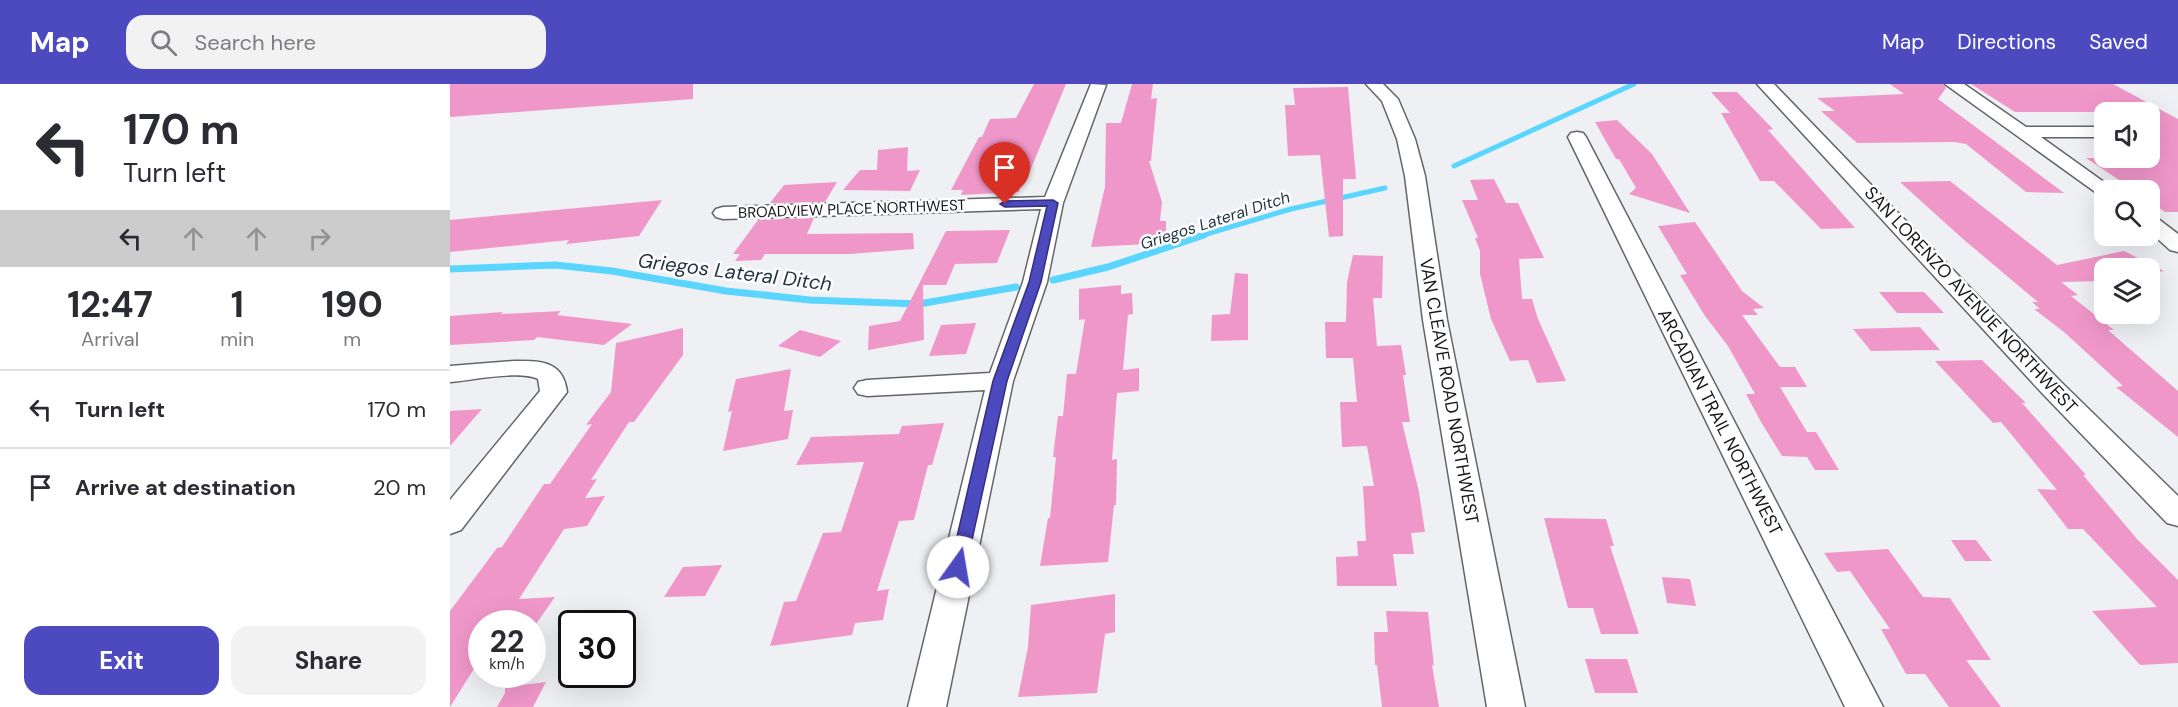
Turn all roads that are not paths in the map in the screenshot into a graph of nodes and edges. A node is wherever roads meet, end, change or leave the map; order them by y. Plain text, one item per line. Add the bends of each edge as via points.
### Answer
1 (1374, 84) edge
2 (1765, 84) edge
3 (1953, 84) edge
4 (1098, 85) edge
5 (2022, 132) junction
6 (2094, 132) edge
7 (1577, 137) dead end
8 (2094, 182) edge
9 (1053, 203) junction
10 (723, 213) dead end
11 (2160, 222) edge
12 (2178, 223) edge
13 (2160, 230) edge
14 (2178, 245) edge
15 (450, 374) edge
16 (1000, 381) junction
17 (867, 388) dead end
18 (2178, 514) edge
19 (450, 522) edge
20 (927, 707) edge
21 (1506, 707) edge
22 (1864, 707) edge

1 - 21 street, VAN CLEAVE ROAD NORTHWEST via 1390,99 1415,176 1435,320
2 - 18 street, SAN LORENZO AVENUE NORTHWEST via 2051,387
3 - 5 street
4 - 9 street
5 - 6 street
5 - 8 street
7 - 22 street, ARCADIAN TRAIL NORTHWEST
9 - 10 street, BROADVIEW PLACE NORTHWEST
9 - 16 street via 1035,282
11 - 12 street
13 - 14 street
15 - 19 street via 544,371 552,379 554,392
16 - 17 street
16 - 20 street

